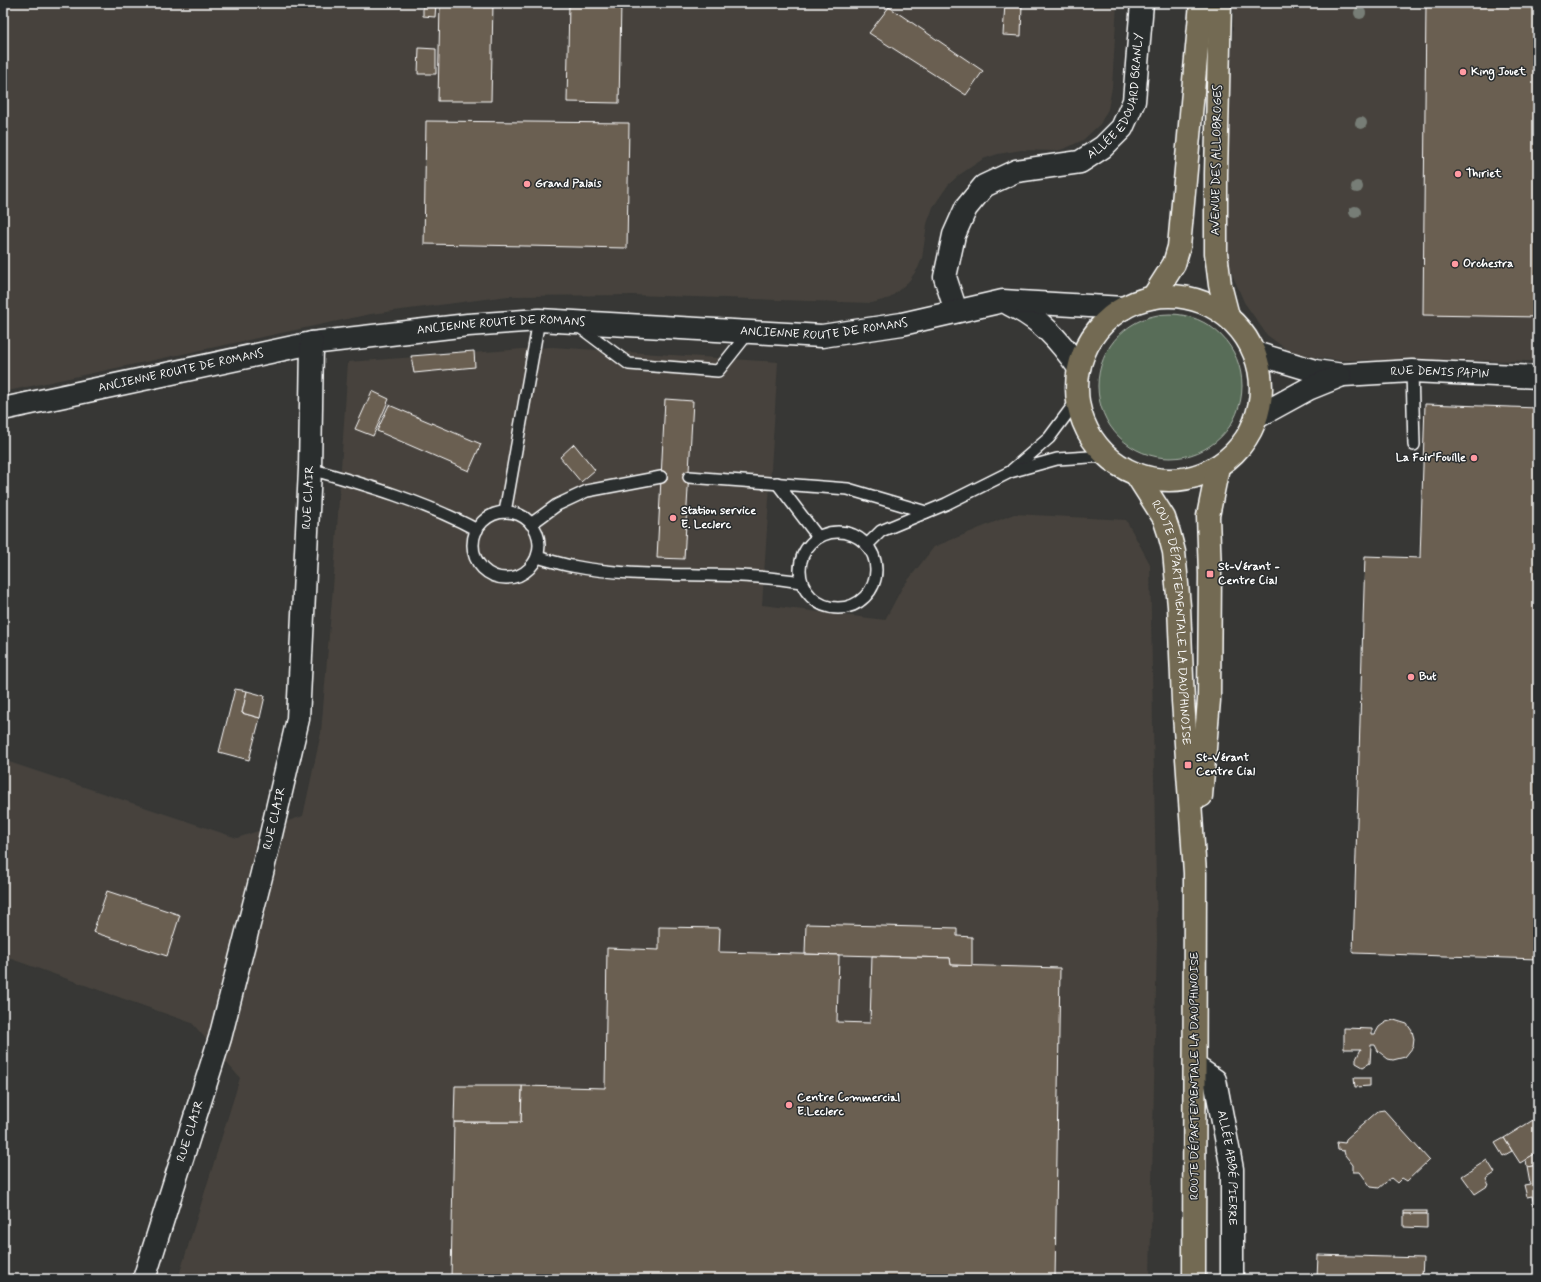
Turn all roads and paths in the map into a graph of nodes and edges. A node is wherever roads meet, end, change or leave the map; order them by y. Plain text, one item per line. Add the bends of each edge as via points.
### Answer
1 (1142, 3) edge
2 (1201, 3) edge
3 (1220, 3) edge
4 (1153, 297) junction
5 (1003, 301) junction
6 (1124, 308) junction
7 (956, 311) junction
8 (1228, 316) junction
9 (539, 320) junction
10 (573, 322) junction
11 (749, 332) junction
12 (312, 343) junction
13 (1255, 353) junction
14 (1079, 368) junction
15 (1412, 371) junction
16 (1343, 375) junction
17 (1538, 377) edge
18 (1078, 399) junction
19 (3, 409) edge
20 (1257, 417) junction
21 (1414, 445) dead end
22 (1106, 456) junction
23 (1218, 467) junction
24 (310, 469) junction
25 (1010, 472) junction
26 (1136, 474) junction
27 (661, 477) dead end
28 (689, 477) dead end
29 (777, 483) junction
30 (505, 512) junction
31 (926, 512) junction
32 (531, 524) junction
33 (477, 530) junction
34 (818, 537) junction
35 (868, 544) junction
36 (537, 556) junction
37 (801, 582) junction
38 (1195, 873) junction
39 (1196, 1067) junction
40 (144, 1279) edge
41 (1194, 1279) edge
42 (1232, 1279) edge

1 - 7 street, ALLÉE EDOUARD BRANLY via 1134,101 1122,128 1103,147 1080,162 1016,171 984,186 966,208 954,235 945,277
2 - 4 main road, AVENUE DES ALLOBROGES via 1179,248 1174,264
3 - 8 main road, AVENUE DES ALLOBROGES via 1216,253 1220,285
4 - 6 main road
4 - 8 main road via 1180,296 1206,303
5 - 6 street, ANCIENNE ROUTE DE ROMANS
5 - 7 street, ANCIENNE ROUTE DE ROMANS
5 - 14 street via 1045,326
6 - 14 main road via 1104,324 1088,344
7 - 11 street, ANCIENNE ROUTE DE ROMANS via 902,324 822,336
8 - 13 main road via 1248,339
9 - 10 street, ANCIENNE ROUTE DE ROMANS
9 - 12 street, ANCIENNE ROUTE DE ROMANS via 468,324
9 - 30 lane
10 - 11 street, ANCIENNE ROUTE DE ROMANS
10 - 11 lane via 629,364 718,371
12 - 19 street, ANCIENNE ROUTE DE ROMANS
12 - 24 street, RUE CLAIR
13 - 16 street via 1315,371
13 - 20 main road via 1261,374 1262,395
14 - 18 main road
15 - 16 street, RUE DENIS PAPIN
15 - 17 street, RUE DENIS PAPIN
15 - 21 lane
16 - 20 street via 1308,389
18 - 22 main road via 1082,420 1092,439
18 - 25 lane via 1049,438
20 - 23 main road via 1248,437 1235,453
22 - 25 lane via 1057,459
22 - 26 main road
23 - 26 main road via 1192,478 1164,481
23 - 38 main road, ROUTE DÉPARTEMENTALE LA DAUPHINOISE via 1208,516 1209,700
24 - 33 lane via 362,483 460,520
24 - 40 street, RUE CLAIR via 298,719 220,1038
25 - 31 lane
26 - 38 main road, ROUTE DÉPARTEMENTALE LA DAUPHINOISE via 1164,518 1174,552
27 - 32 lane via 587,491 557,505
28 - 29 lane
29 - 31 lane via 848,489
29 - 34 lane
30 - 32 lane via 518,514
30 - 33 lane via 492,515 482,522
31 - 35 lane via 881,531
32 - 36 lane via 536,531 539,544
33 - 36 lane via 473,546 476,558 483,569 494,576 502,578 519,575 530,568
34 - 35 lane via 842,531 856,535
34 - 37 lane via 803,552 799,566
35 - 37 lane via 876,558 877,573 872,588 863,600 850,607 820,605 808,595
36 - 37 lane via 572,566 634,573 771,577
38 - 39 main road, ROUTE DÉPARTEMENTALE LA DAUPHINOISE
39 - 41 main road, ROUTE DÉPARTEMENTALE LA DAUPHINOISE
39 - 42 street, ALLÉE ABBÉ PIERRE via 1215,1080 1232,1169

